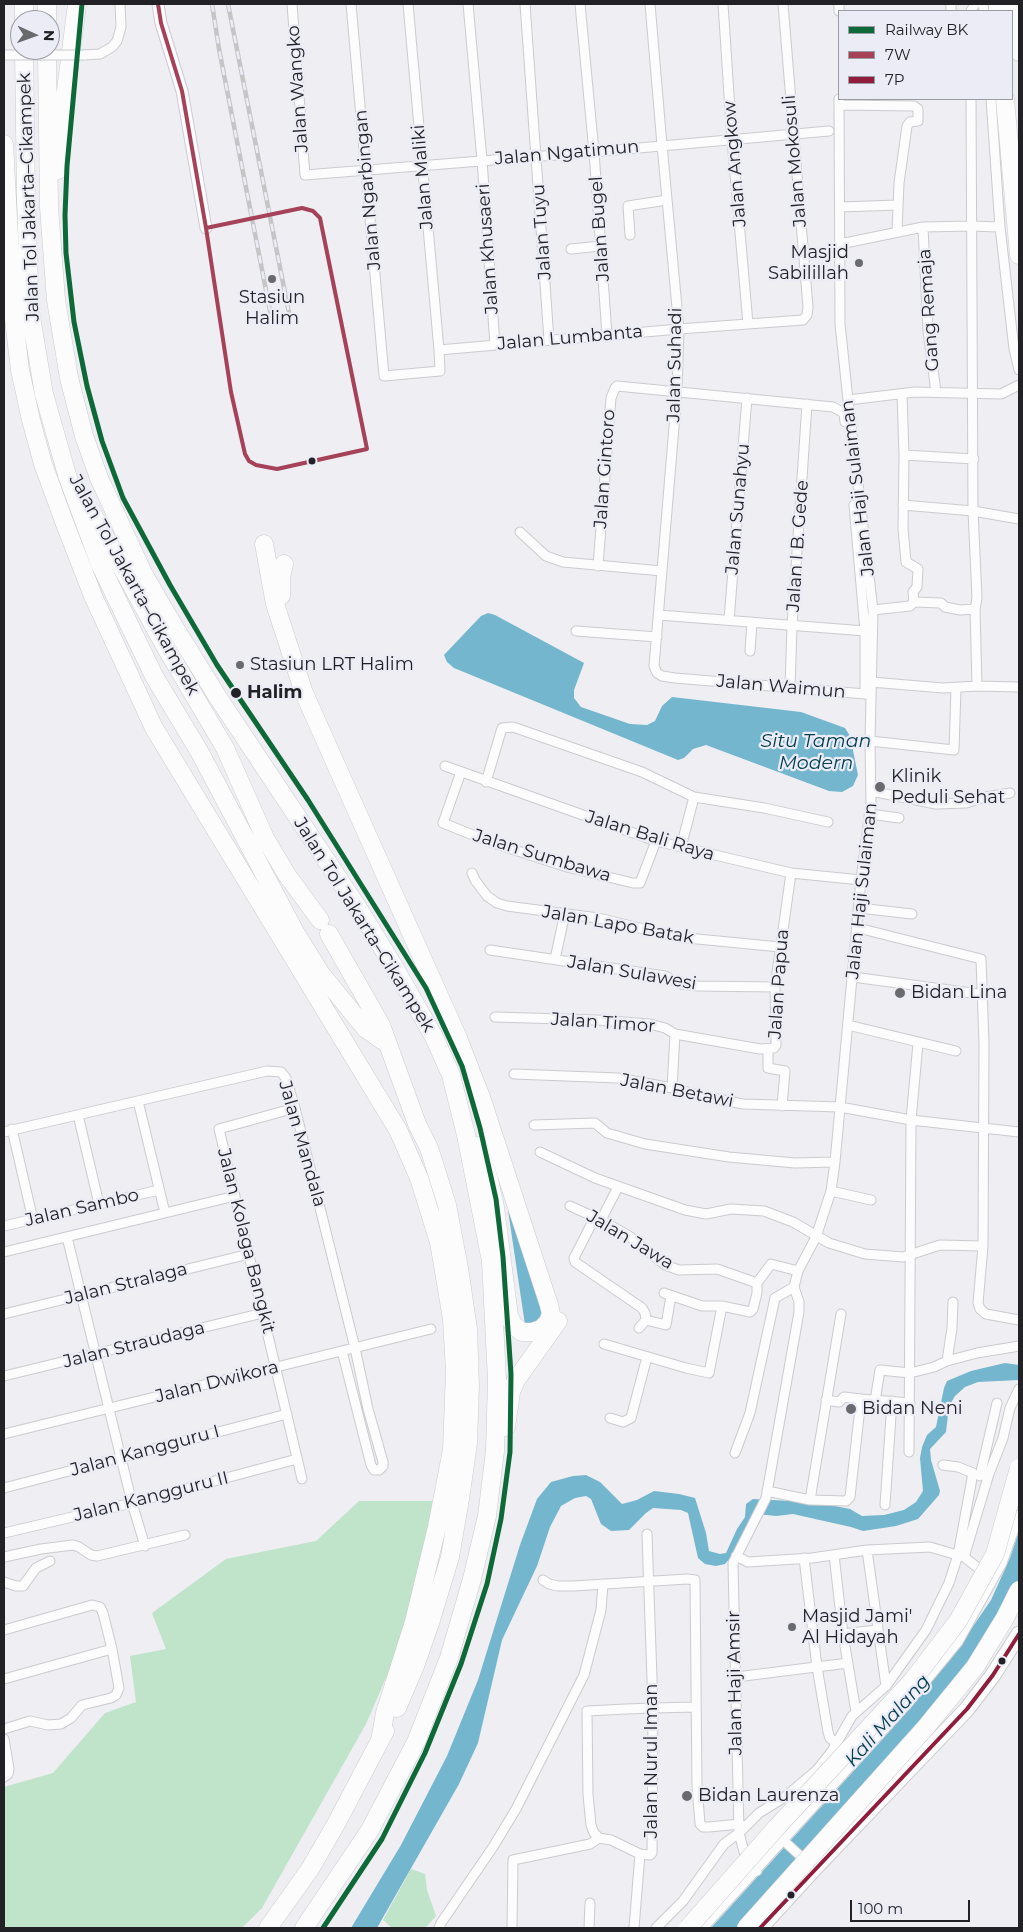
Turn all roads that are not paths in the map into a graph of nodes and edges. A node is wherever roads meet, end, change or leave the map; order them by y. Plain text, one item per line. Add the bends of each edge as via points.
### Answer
1 (77, 4) edge
2 (120, 4) edge
3 (152, 4) edge
4 (158, 4) edge
5 (292, 4) edge
6 (351, 4) edge
7 (408, 4) edge
8 (468, 4) edge
9 (525, 4) edge
10 (580, 4) edge
11 (650, 4) edge
12 (723, 4) edge
13 (783, 4) edge
14 (1015, 4) edge
15 (1019, 52) edge
16 (4, 55) edge
17 (24, 60) edge
18 (47, 60) edge
19 (182, 91) junction
20 (971, 100) edge
21 (991, 100) edge
22 (1005, 100) edge
23 (840, 102) edge
24 (829, 131) dead end
25 (792, 134) junction
26 (732, 140) junction
27 (4, 144) edge
28 (662, 145) junction
29 (594, 152) junction
30 (537, 156) junction
31 (482, 160) junction
32 (421, 165) junction
33 (366, 170) junction
34 (305, 175) joint
35 (667, 200) junction
36 (898, 205) junction
37 (840, 206) junction
38 (971, 226) junction
39 (1000, 227) junction
40 (206, 228) dead end
41 (923, 228) junction
42 (897, 231) junction
43 (630, 235) dead end
44 (840, 244) junction
45 (601, 246) junction
46 (571, 249) dead end
47 (1019, 255) edge
48 (53, 270) junction
49 (805, 318) joint
50 (748, 324) junction
51 (680, 329) junction
52 (607, 335) junction
53 (549, 340) junction
54 (494, 345) junction
55 (439, 350) junction
56 (1019, 370) edge
57 (1019, 385) edge
58 (677, 391) junction
59 (936, 392) junction
60 (902, 394) junction
61 (972, 394) junction
62 (747, 398) junction
63 (848, 400) junction
64 (807, 404) junction
65 (838, 410) joint
66 (904, 455) junction
67 (974, 459) junction
68 (64, 460) junction
69 (904, 505) junction
70 (973, 511) junction
71 (1019, 519) edge
72 (520, 532) dead end
73 (264, 544) dead end
74 (284, 564) dead end
75 (598, 566) junction
76 (662, 571) junction
77 (914, 602) junction
78 (975, 609) junction
79 (873, 610) junction
80 (659, 615) junction
81 (729, 620) junction
82 (752, 622) junction
83 (792, 626) junction
84 (576, 631) dead end
85 (865, 631) junction
86 (657, 637) junction
87 (750, 651) dead end
88 (654, 666) joint
89 (871, 682) junction
90 (977, 686) junction
91 (1019, 687) edge
92 (790, 688) junction
93 (956, 688) junction
94 (870, 741) junction
95 (444, 766) dead end
96 (461, 772) junction
97 (486, 782) junction
98 (871, 791) junction
99 (1010, 793) dead end
100 (694, 797) junction
101 (870, 814) junction
102 (899, 818) dead end
103 (828, 822) dead end
104 (656, 841) junction
105 (681, 847) junction
106 (472, 872) dead end
107 (791, 873) junction
108 (861, 880) junction
109 (859, 908) junction
110 (565, 913) junction
111 (912, 914) dead end
112 (858, 928) junction
113 (780, 947) junction
114 (490, 950) dead end
115 (555, 959) junction
116 (853, 977) junction
117 (775, 987) junction
118 (983, 998) junction
119 (495, 1017) dead end
120 (848, 1025) junction
121 (676, 1034) junction
122 (386, 1043) junction
123 (918, 1043) junction
124 (768, 1049) junction
125 (956, 1052) dead end
126 (514, 1074) dead end
127 (452, 1080) junction
128 (672, 1088) junction
129 (138, 1101) junction
130 (782, 1106) junction
131 (840, 1107) junction
132 (295, 1108) junction
133 (78, 1115) junction
134 (911, 1120) junction
135 (534, 1125) dead end
136 (982, 1128) junction
137 (8, 1130) edge
138 (1019, 1132) edge
139 (540, 1152) dead end
140 (836, 1162) junction
141 (618, 1187) junction
142 (159, 1190) junction
143 (831, 1191) junction
144 (235, 1196) junction
145 (871, 1200) dead end
146 (99, 1204) junction
147 (570, 1206) dead end
148 (165, 1213) junction
149 (598, 1219) junction
150 (33, 1220) junction
151 (4, 1226) edge
152 (67, 1237) junction
153 (816, 1237) junction
154 (983, 1246) junction
155 (4, 1252) edge
156 (249, 1254) junction
157 (911, 1254) junction
158 (798, 1271) junction
159 (757, 1283) junction
160 (794, 1286) junction
161 (81, 1295) junction
162 (953, 1302) dead end
163 (722, 1306) junction
164 (264, 1313) junction
165 (4, 1314) edge
166 (841, 1314) dead end
167 (646, 1320) junction
168 (1019, 1320) edge
169 (431, 1328) dead end
170 (639, 1328) dead end
171 (604, 1344) dead end
172 (1019, 1346) edge
173 (355, 1348) junction
174 (342, 1351) junction
175 (96, 1353) junction
176 (647, 1358) junction
177 (947, 1361) junction
178 (276, 1367) junction
179 (910, 1373) junction
180 (4, 1376) edge
181 (1019, 1389) edge
182 (861, 1399) junction
183 (826, 1400) junction
184 (875, 1401) junction
185 (892, 1402) junction
186 (910, 1403) junction
187 (997, 1403) dead end
188 (368, 1408) junction
189 (110, 1409) junction
190 (357, 1411) junction
191 (287, 1414) junction
192 (610, 1418) dead end
193 (4, 1434) edge
194 (909, 1452) dead end
195 (735, 1453) dead end
196 (121, 1457) junction
197 (297, 1459) junction
198 (942, 1465) dead end
199 (1019, 1468) edge
200 (980, 1477) junction
201 (302, 1478) dead end
202 (4, 1488) edge
203 (767, 1494) junction
204 (810, 1500) junction
205 (132, 1503) junction
206 (884, 1505) dead end
207 (1019, 1515) edge
208 (487, 1516) junction
209 (4, 1533) edge
210 (647, 1534) dead end
211 (185, 1535) dead end
212 (145, 1546) junction
213 (867, 1550) junction
214 (834, 1555) junction
215 (736, 1556) junction
216 (961, 1556) junction
217 (4, 1557) edge
218 (804, 1558) junction
219 (50, 1561) dead end
220 (543, 1580) dead end
221 (993, 1580) junction
222 (4, 1582) edge
223 (648, 1582) junction
224 (603, 1584) junction
225 (1019, 1590) edge
226 (4, 1630) edge
227 (877, 1630) junction
228 (843, 1634) junction
229 (1019, 1634) edge
230 (112, 1649) junction
231 (848, 1663) junction
232 (817, 1667) junction
233 (736, 1677) junction
234 (4, 1679) edge
235 (886, 1686) junction
236 (907, 1704) junction
237 (696, 1706) junction
238 (653, 1708) junction
239 (856, 1712) junction
240 (4, 1729) edge
241 (4, 1739) edge
242 (380, 1741) junction
243 (837, 1744) junction
244 (817, 1770) junction
245 (4, 1777) edge
246 (831, 1789) junction
247 (740, 1829) junction
248 (599, 1838) junction
249 (786, 1842) junction
250 (640, 1854) junction
251 (811, 1866) junction
252 (757, 1871) junction
253 (590, 1903) dead end
254 (268, 1928) edge
255 (304, 1928) edge
256 (439, 1928) edge
257 (512, 1928) edge
258 (589, 1928) edge
259 (634, 1928) edge
260 (656, 1928) edge
261 (688, 1928) edge
262 (703, 1928) edge
263 (746, 1928) edge
264 (760, 1928) edge

1 - 48 highway via 62,133
2 - 16 street, bridge via 121,27 117,41 100,54
3 - 19 street via 170,75
4 - 19 street
5 - 34 street, Jalan Wangko
6 - 33 street, Jalan Ngarbingan
7 - 32 street, Jalan Maliki
8 - 31 street, Jalan Khusaeri
9 - 30 street, Jalan Tuyu
10 - 29 street, Jalan Bugel
11 - 28 street, Jalan Suhadi
12 - 26 street, Jalan Angkow
13 - 25 street, Jalan Mokosuli
14 - 15 highway
17 - 68 highway, Jalan Tol Jakarta–Cikampek via 30,311 44,394
18 - 48 highway, Jalan Tol Jakarta–Cikampek
19 - 40 street
20 - 38 street
21 - 39 street
22 - 47 highway
23 - 36 street via 914,106 918,109 917,122 907,124
23 - 37 street, Jalan Haji Sulaiman
24 - 25 street, Jalan Ngatimun
25 - 26 street, Jalan Ngatimun
25 - 49 street, Jalan Mokosuli via 808,307
26 - 28 street, Jalan Ngatimun
26 - 50 street, Jalan Angkow
27 - 242 highway via 12,294 20,370 43,464 82,569 154,728 398,1130 419,1178 439,1242 453,1328 452,1450 414,1622 385,1713
28 - 29 street, Jalan Ngatimun
28 - 35 street, Jalan Suhadi
29 - 30 street, Jalan Ngatimun
29 - 45 street, Jalan Bugel
30 - 31 street, Jalan Ngatimun
30 - 53 street, Jalan Tuyu
31 - 32 street, Jalan Ngatimun
31 - 54 street, Jalan Khusaeri
32 - 33 street, Jalan Ngatimun
32 - 55 street, Jalan Maliki
33 - 34 street, Jalan Ngatimun
33 - 55 street, Jalan Ngarbingan via 384,376 440,371
35 - 43 street via 628,206
35 - 51 street, Jalan Suhadi
36 - 37 street
36 - 42 street
37 - 44 street, Jalan Haji Sulaiman
38 - 39 street
38 - 41 street
38 - 61 street
39 - 56 street
41 - 42 street
41 - 59 street, Gang Remaja via 928,331
42 - 44 street
44 - 63 street, Jalan Haji Sulaiman via 840,324
45 - 46 street
45 - 52 street, Jalan Bugel
48 - 127 highway, Jalan Tol Jakarta–Cikampek via 60,335 84,436 130,546 193,659 388,957 434,1037
49 - 50 street, Jalan Lumbanta
50 - 51 street, Jalan Lumbanta
51 - 52 street, Jalan Lumbanta
51 - 58 street, Jalan Suhadi
52 - 53 street, Jalan Lumbanta
53 - 54 street, Jalan Lumbanta
54 - 55 street, Jalan Lumbanta
57 - 61 street via 1005,393
58 - 62 street, Jalan Gintoro
58 - 75 street, Jalan Gintoro via 617,386 612,392
58 - 76 street, Jalan Suhadi
59 - 60 street
59 - 61 street
60 - 63 street
60 - 66 street
61 - 67 street
62 - 64 street, Jalan Gintoro
62 - 81 street, Jalan Sunahyu
63 - 79 street, Jalan Haji Sulaiman
64 - 65 street, Jalan Gintoro
64 - 83 street, Jalan I B. Gede
65 - 85 street, Jalan Waimun via 844,413 845,419
66 - 67 street
66 - 69 street
67 - 70 street
68 - 122 highway, Jalan Tol Jakarta–Cikampek via 166,648 225,748 265,838 286,875 325,928 381,1025
68 - 122 highway, Jalan Tol Jakarta–Cikampek via 100,564 154,676 199,751 294,932 321,974 366,1029
69 - 70 street
69 - 77 street via 902,528 906,562 918,569
70 - 71 street
70 - 78 street
72 - 75 street via 555,560
73 - 127 highway via 275,604 304,693 458,1038 490,1126 549,1304 548,1322 542,1329 522,1332 509,1316 489,1180
74 - 208 highway via 282,602 302,664 467,1035 558,1302 558,1320 511,1392 503,1460
75 - 76 street
76 - 80 street, Jalan Suhadi
77 - 78 street via 941,603 960,610
77 - 79 street via 910,606
78 - 90 street
79 - 89 street, Jalan Haji Sulaiman
80 - 81 street
80 - 86 street, Jalan Suhadi
81 - 82 street
82 - 83 street
82 - 87 street
83 - 85 street
83 - 92 street, Jalan I B. Gede
84 - 86 street
85 - 92 street, Jalan Waimun via 865,694
86 - 88 street, Jalan Suhadi
88 - 92 street, Jalan Waimun via 662,676
89 - 93 street
89 - 94 street, Jalan Haji Sulaiman
90 - 91 street
90 - 93 street
93 - 94 street via 954,750
94 - 98 street, Jalan Haji Sulaiman
95 - 96 street, Jalan Bali Raya
96 - 97 street, Jalan Bali Raya
96 - 104 street, Jalan Sumbawa via 444,823 490,842 633,883 642,882
97 - 100 street via 502,728 513,727 642,772
97 - 104 street, Jalan Bali Raya
98 - 99 street via 936,804 966,803
98 - 101 street, Jalan Haji Sulaiman
100 - 103 street
100 - 105 street
101 - 102 street
101 - 108 street, Jalan Haji Sulaiman
104 - 105 street, Jalan Bali Raya
105 - 107 street, Jalan Bali Raya
106 - 110 street, Jalan Lapo Batak via 487,896 498,903
107 - 108 street, Jalan Bali Raya
107 - 113 street, Jalan Papua
108 - 109 street, Jalan Haji Sulaiman
109 - 111 street
109 - 112 street, Jalan Haji Sulaiman
110 - 113 street, Jalan Lapo Batak via 677,937
110 - 115 street
112 - 116 street, Jalan Haji Sulaiman
112 - 118 street via 981,959
113 - 117 street, Jalan Papua
114 - 115 street, Jalan Sulawesi
115 - 117 street, Jalan Sulawesi via 665,976 681,984
116 - 118 street via 979,994
116 - 120 street, Jalan Haji Sulaiman
117 - 124 street, Jalan Papua via 776,1044
118 - 136 street
119 - 121 street, Jalan Timor via 650,1024
120 - 123 street
120 - 131 street, Jalan Haji Sulaiman
121 - 124 street, Jalan Timor
121 - 128 street
122 - 242 highway, Jalan Tol Jakarta–Cikampek via 428,1148 447,1206 468,1329 470,1386 467,1452 450,1557 415,1666
123 - 125 street
123 - 134 street
124 - 130 street, Jalan Papua via 768,1068 785,1071
126 - 128 street, Jalan Betawi via 618,1078
127 - 208 highway, Jalan Tol Jakarta–Cikampek via 490,1261 497,1380 495,1452
128 - 130 street, Jalan Betawi via 743,1104
129 - 132 street, Jalan Mandala via 272,1070 284,1074
129 - 133 street, Jalan Mandala
129 - 142 street
130 - 131 street, Jalan Betawi
131 - 134 street, Jalan Betawi
131 - 140 street, Jalan Haji Sulaiman
132 - 144 street, Jalan Kolaga Bangkit via 219,1129
132 - 173 street, Jalan Mandala
133 - 137 street, Jalan Mandala
133 - 146 street
134 - 136 street, Jalan Betawi
134 - 157 street
135 - 140 street via 595,1123 607,1132 645,1144 729,1157 795,1163
136 - 138 street, Jalan Betawi
136 - 154 street
137 - 150 street
139 - 141 street
140 - 143 street, Jalan Haji Sulaiman
141 - 149 street
141 - 153 street via 700,1214 731,1209 764,1211 793,1222
142 - 146 street, Jalan Sambo
142 - 148 street
143 - 145 street
143 - 153 street, Jalan Haji Sulaiman
144 - 148 street
144 - 156 street, Jalan Kolaga Bangkit
146 - 150 street, Jalan Sambo
147 - 149 street, Jalan Jawa
148 - 152 street
149 - 159 street, Jalan Jawa via 629,1236 665,1265 679,1270 717,1270
149 - 167 street via 574,1258 575,1262 642,1308
150 - 151 street, Jalan Sambo
152 - 155 street
152 - 161 street
153 - 157 street via 865,1254 894,1257
153 - 158 street, Jalan Haji Sulaiman
154 - 157 street via 940,1245
154 - 168 street via 980,1309 986,1314
156 - 161 street, Jalan Stralaga
156 - 164 street, Jalan Kolaga Bangkit
157 - 179 street
158 - 159 street via 771,1264
158 - 160 street, Jalan Haji Sulaiman
159 - 163 street via 751,1311
160 - 195 street via 775,1298 750,1412
160 - 203 street, Jalan Haji Sulaiman via 799,1312
161 - 165 street, Jalan Stralaga
161 - 175 street
162 - 177 street
163 - 167 street via 702,1306 668,1295 666,1325
163 - 176 street via 710,1372
164 - 175 street, Jalan Straudaga
164 - 178 street, Jalan Kolaga Bangkit
166 - 183 street
167 - 170 street
169 - 173 street, Jalan Dwikora
171 - 176 street
172 - 177 street via 977,1352
173 - 174 street, Jalan Dwikora
173 - 188 street, Jalan Mandala
174 - 178 street, Jalan Dwikora
174 - 190 street
175 - 180 street, Jalan Straudaga
175 - 189 street
176 - 192 street via 631,1418 623,1422
177 - 179 street via 934,1368
178 - 189 street, Jalan Dwikora
178 - 191 street, Jalan Kolaga Bangkit
179 - 184 street via 880,1370
179 - 186 street
181 - 200 street via 1002,1438
182 - 183 street
182 - 184 street
182 - 204 street via 850,1498 842,1502
183 - 204 street
184 - 185 street
185 - 186 street
185 - 206 street
186 - 194 street
187 - 200 street
188 - 190 street
188 - 190 street, Jalan Mandala via 383,1464 378,1470 371,1465
189 - 193 street, Jalan Dwikora
189 - 196 street
191 - 196 street, Jalan Kangguru I
191 - 197 street, Jalan Kolaga Bangkit
196 - 202 street, Jalan Kangguru I
196 - 205 street
197 - 201 street, Jalan Kolaga Bangkit
197 - 205 street, Jalan Kangguru II
198 - 200 street via 958,1467
199 - 261 highway, bridge via 995,1554 958,1621 913,1680
200 - 216 street
200 - 216 street
203 - 204 street
203 - 215 street, Jalan Haji Amsir
205 - 209 street, Jalan Kangguru II
205 - 212 street
207 - 221 street
208 - 255 highway, Jalan Tol Jakarta–Cikampek via 449,1658 416,1742 370,1830
210 - 223 street, Jalan Nurul Iman
211 - 212 street
212 - 217 street via 98,1556 70,1545
213 - 214 street
213 - 216 street via 930,1547
213 - 227 street
214 - 218 street
214 - 228 street
215 - 218 street via 748,1562
215 - 233 street, Jalan Haji Amsir via 733,1562
216 - 221 street
216 - 235 street via 934,1618
218 - 232 street
219 - 222 street via 36,1568 23,1586
220 - 224 street via 558,1586
221 - 236 street via 958,1642
223 - 224 street
223 - 237 street via 695,1580
223 - 238 street, Jalan Nurul Iman
224 - 256 street via 601,1610 584,1675 516,1809
225 - 263 highway, bridge via 974,1667 926,1727
226 - 230 street via 92,1605 100,1607 103,1613
227 - 228 street
227 - 235 street
228 - 231 street
229 - 251 main road via 967,1709
230 - 234 street
230 - 240 street via 119,1688 114,1696 82,1705 61,1724 30,1721
231 - 232 street
231 - 239 street
232 - 233 street
232 - 243 street via 829,1736
233 - 247 street, Jalan Haji Amsir
235 - 236 street
235 - 239 street
236 - 246 street
237 - 238 street
237 - 247 street via 700,1824 703,1827
238 - 248 street via 586,1711 590,1817 594,1833
238 - 250 street, Jalan Nurul Iman via 652,1853
239 - 243 street
241 - 245 street via 9,1769
242 - 254 highway, Jalan Tol Jakarta–Cikampek via 310,1869
243 - 244 street
244 - 246 street
244 - 247 street
246 - 249 street
247 - 252 street, Jalan Haji Amsir via 746,1859
247 - 260 street via 724,1844 683,1901
248 - 250 street
248 - 257 street via 590,1844 513,1860
249 - 251 street
249 - 252 street
250 - 259 street, Jalan Nurul Iman
251 - 264 main road
252 - 262 street
253 - 258 street

